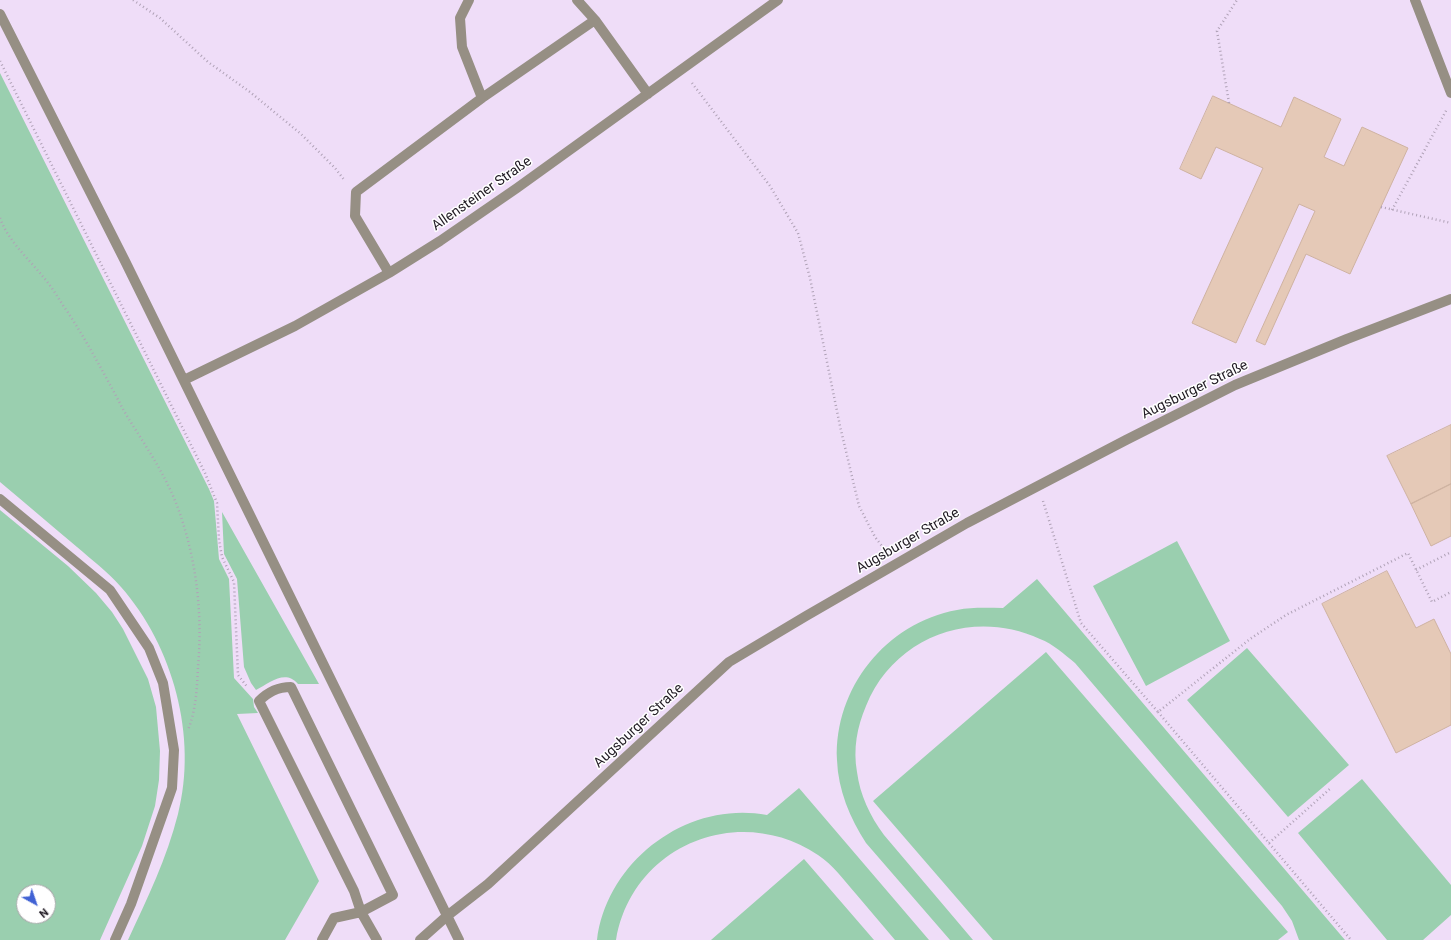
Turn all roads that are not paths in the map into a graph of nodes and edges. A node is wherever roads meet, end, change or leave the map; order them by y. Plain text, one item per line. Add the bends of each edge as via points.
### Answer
1 (469, 0) edge
2 (577, 0) edge
3 (778, 0) edge
4 (1415, 0) edge
5 (0, 14) edge
6 (595, 20) junction
7 (1451, 93) edge
8 (648, 94) junction
9 (482, 98) junction
10 (389, 273) junction
11 (1451, 299) edge
12 (184, 380) junction
13 (0, 499) edge
14 (361, 912) junction
15 (447, 916) junction
16 (115, 940) edge
17 (322, 940) edge
18 (378, 940) edge
19 (420, 940) edge
20 (459, 940) edge

1 - 9 lane via 460,18 462,47
2 - 6 lane
3 - 8 lane, Allensteiner Straße
4 - 7 lane
5 - 12 lane
6 - 8 lane
6 - 9 lane
8 - 10 lane, Allensteiner Straße via 504,197
9 - 10 lane via 356,192 356,216
10 - 12 lane, Allensteiner Straße via 295,326
11 - 15 lane, Augsburger Straße via 1234,385 967,523 729,662 488,884
12 - 15 lane
13 - 16 lane via 110,590 149,648 163,683 174,750 172,788 131,904
14 - 14 lane via 354,891 258,702 281,687 290,687 393,895
14 - 17 lane via 334,918
14 - 18 lane
15 - 19 lane, Augsburger Straße
15 - 20 lane

